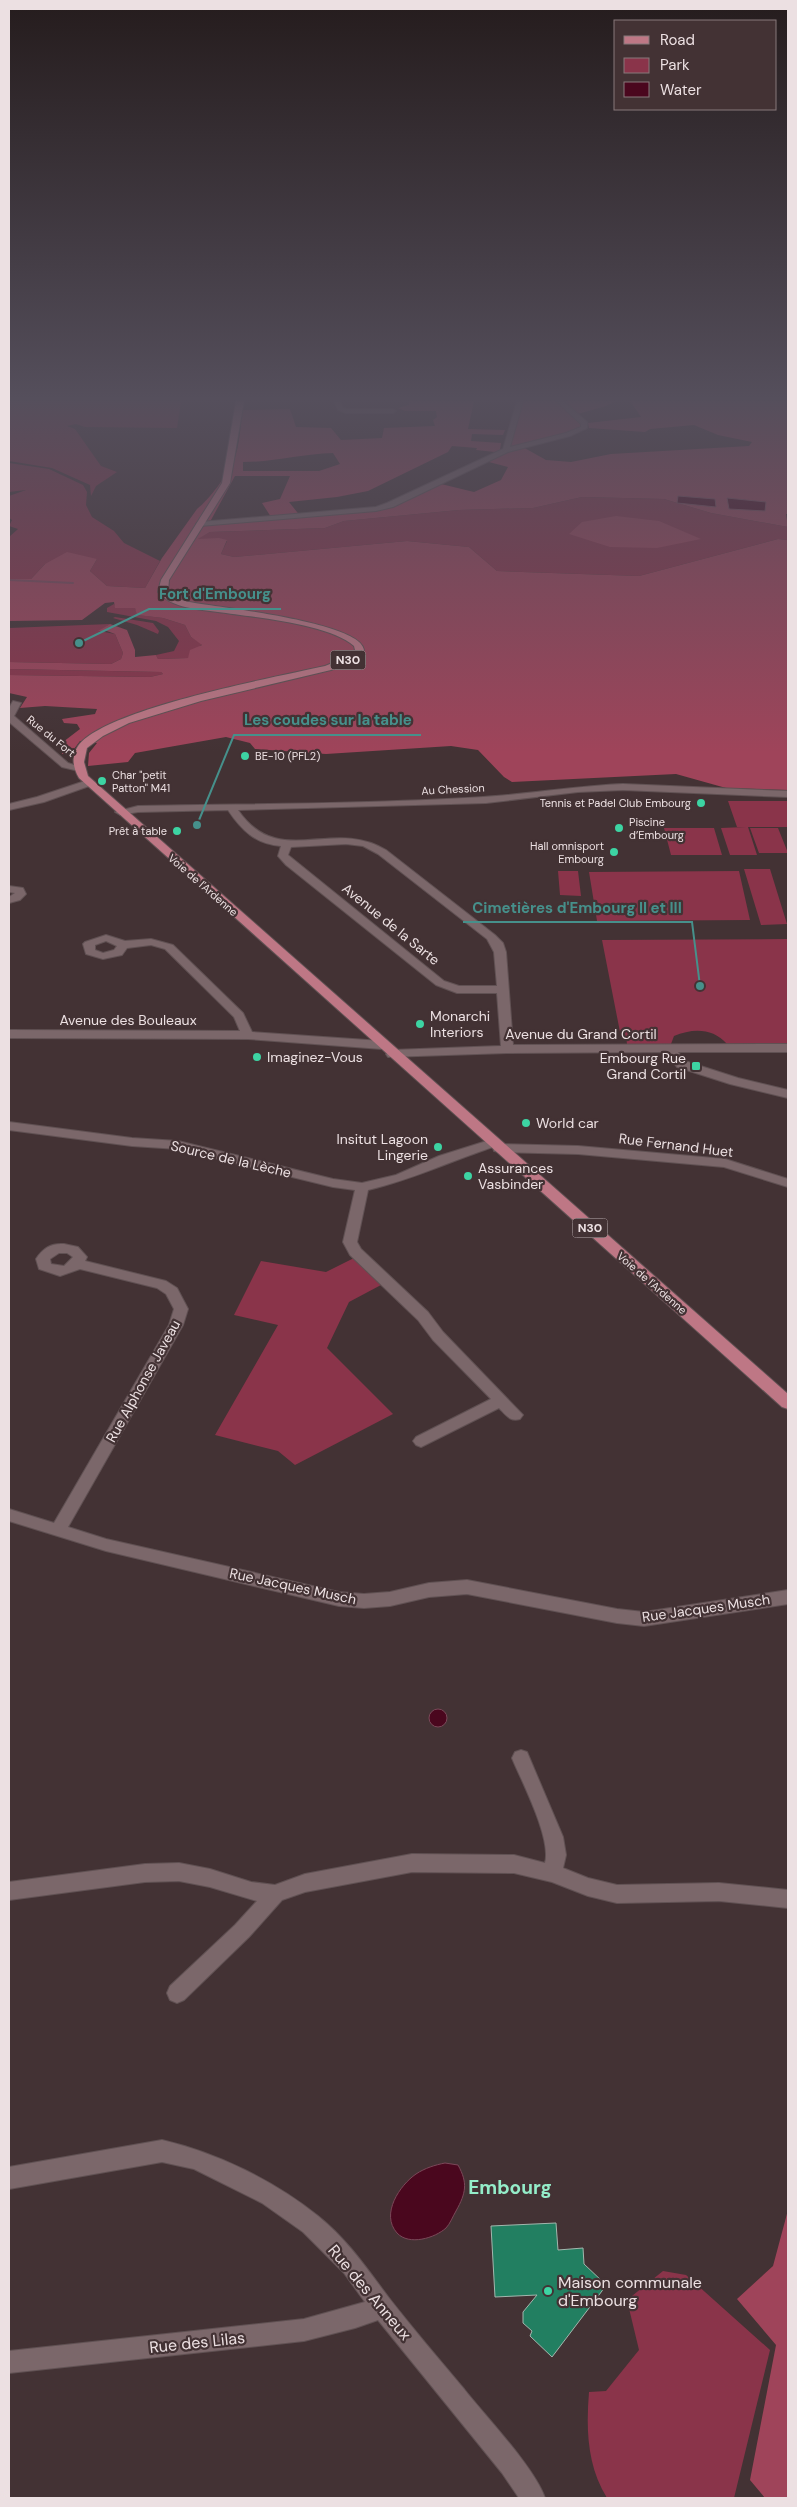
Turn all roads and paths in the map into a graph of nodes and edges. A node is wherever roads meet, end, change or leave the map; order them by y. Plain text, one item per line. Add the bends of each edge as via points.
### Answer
1 (204, 518) edge
2 (265, 518) edge
3 (200, 524) junction
4 (16, 703) dead end
5 (9, 717) edge
6 (80, 770) junction
7 (88, 783) junction
8 (788, 794) edge
9 (9, 807) edge
10 (231, 807) junction
11 (120, 812) junction
12 (288, 844) junction
13 (9, 889) edge
14 (9, 900) edge
15 (123, 945) dead end
16 (503, 989) junction
17 (9, 1034) edge
18 (248, 1034) junction
19 (788, 1048) edge
20 (387, 1049) junction
21 (507, 1049) junction
22 (670, 1050) junction
23 (788, 1094) edge
24 (9, 1126) edge
25 (496, 1146) junction
26 (788, 1183) edge
27 (362, 1187) junction
28 (78, 1264) dead end
29 (500, 1401) junction
30 (788, 1403) edge
31 (515, 1415) dead end
32 (421, 1440) dead end
33 (9, 1515) edge
34 (59, 1529) junction
35 (788, 1596) edge
36 (521, 1758) dead end
37 (552, 1874) junction
38 (9, 1891) edge
39 (275, 1894) junction
40 (788, 1899) edge
41 (177, 1993) dead end
42 (9, 2178) edge
43 (382, 2307) junction
44 (9, 2362) edge
45 (534, 2498) edge

1 - 3 main road, N30
2 - 3 street
3 - 6 main road, N30 via 165,580 163,592 167,597 200,608 332,629 355,640 359,650 353,657 328,668 162,709 113,726 82,748
4 - 5 street, Rue du Fort
5 - 6 street, Rue du Fort via 65,765
6 - 7 main road, Voie de l'Ardenne / N30
7 - 9 street
7 - 11 main road, Voie de l'Ardenne / N30
8 - 10 street, Au Chession via 624,787 486,800
10 - 11 street, Au Chession
10 - 12 street via 238,820 266,842
11 - 20 main road, Voie de l'Ardenne / N30
12 - 16 street, Avenue de la Sarte via 284,856 290,863 440,983 457,990
12 - 16 street via 344,841 367,844 382,852 497,943
13 - 14 street via 19,890 21,894
15 - 18 street via 151,942 169,947 239,1016
16 - 21 street
17 - 18 street, Avenue des Bouleaux
18 - 20 street, Avenue des Bouleaux
19 - 22 street
20 - 21 street, Avenue du Grand Cortil
20 - 25 main road, Voie de l'Ardenne / N30
21 - 22 street, Avenue du Grand Cortil
22 - 23 street, Avenue du Grand Cortil via 681,1064
24 - 27 street, Source de la Lèche via 178,1145 333,1183
25 - 26 street, Rue Fernand Huet via 725,1163
25 - 27 street, Source de la Lèche via 444,1159 400,1178
25 - 30 main road, Voie de l'Ardenne / N30
27 - 29 street via 350,1242 355,1252 423,1316
28 - 34 street, Rue Alphonse Javeau via 161,1284 172,1291 181,1309 176,1325
29 - 31 street
29 - 32 street
33 - 34 street, Rue Jacques Musch
34 - 35 street, Rue Jacques Musch via 106,1545 320,1595 364,1601 429,1590 467,1588 644,1619
36 - 37 street via 554,1837 557,1855
37 - 39 street via 514,1864 412,1864 305,1883
37 - 40 street via 617,1894 719,1892
38 - 39 street via 146,1872 179,1872 210,1878 251,1892
39 - 41 street via 242,1931
42 - 43 street, Rue des Anneux via 162,2151 196,2159 270,2195 310,2224 352,2265
43 - 44 street, Rue des Lilas via 304,2330
43 - 45 street, Rue des Anneux

